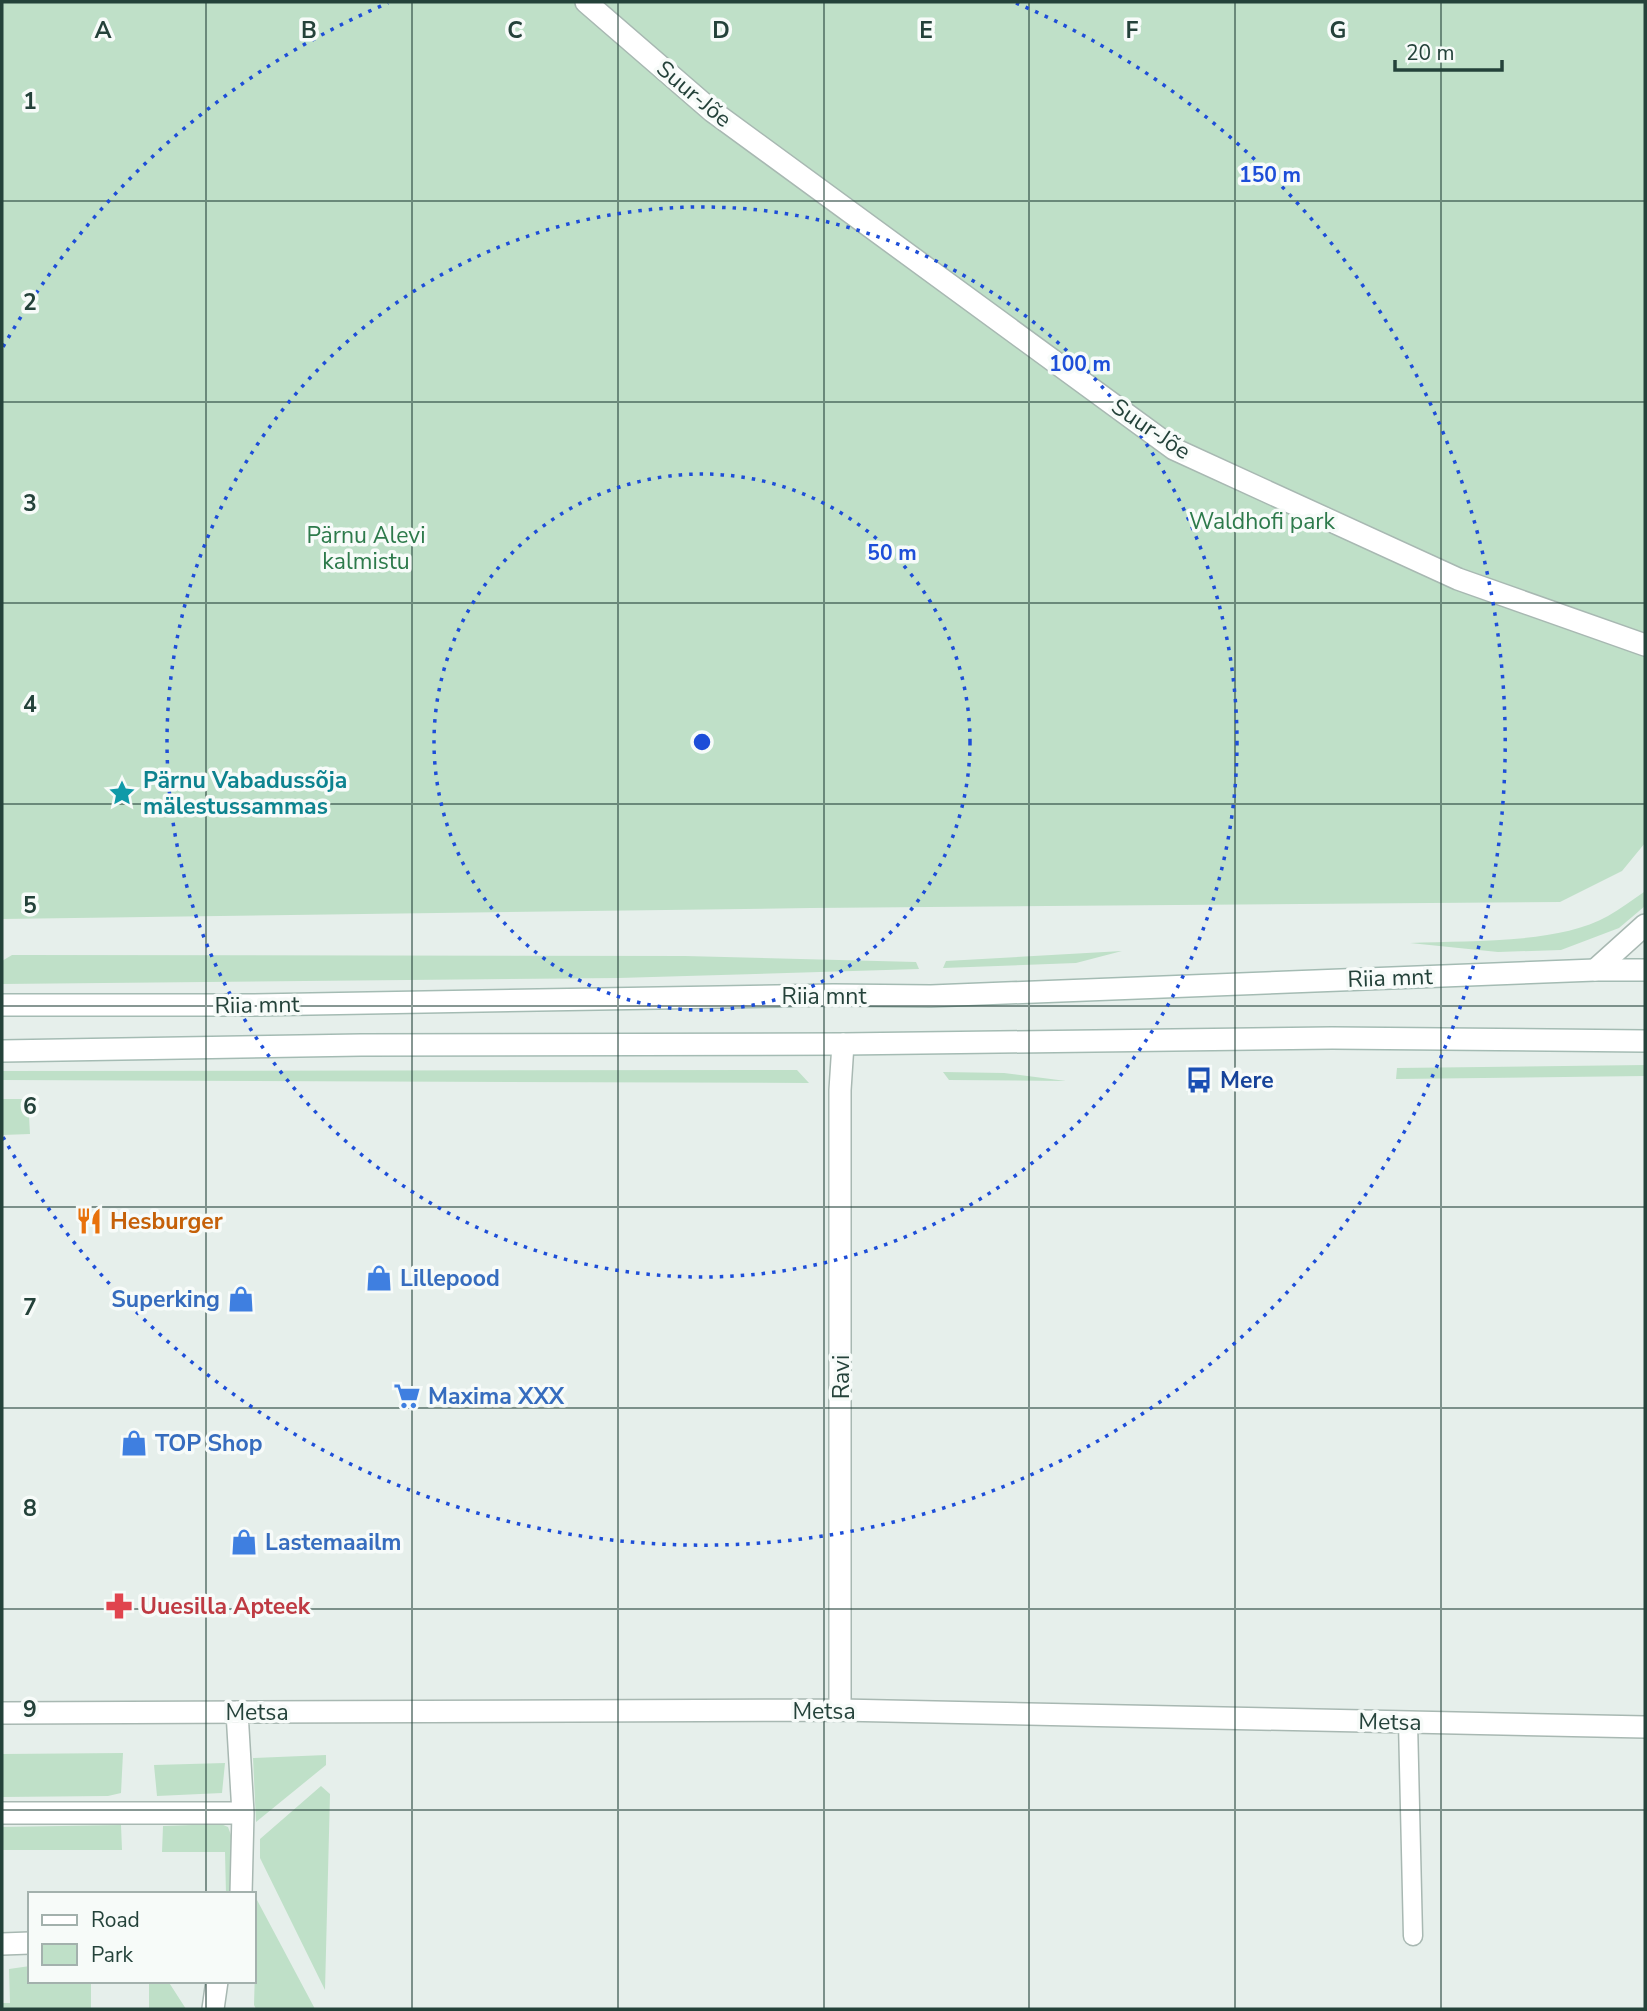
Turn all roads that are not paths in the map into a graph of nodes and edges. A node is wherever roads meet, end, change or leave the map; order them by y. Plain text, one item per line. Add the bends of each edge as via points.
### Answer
1 (586, 2) edge
2 (1645, 645) edge
3 (1645, 925) edge
4 (1595, 970) junction
5 (1645, 970) edge
6 (2, 1005) edge
7 (1645, 1041) edge
8 (843, 1044) junction
9 (2, 1051) edge
10 (840, 1710) junction
11 (237, 1712) junction
12 (2, 1713) edge
13 (1408, 1722) junction
14 (1645, 1727) edge
15 (2, 1813) edge
16 (243, 1813) junction
17 (241, 1892) edge
18 (1413, 1936) dead end
19 (28, 1943) edge
20 (2, 1944) edge
21 (217, 1983) edge
22 (213, 2009) edge

1 - 2 street, Suur-Jõe via 712,111 1174,449 1458,579
3 - 4 street
4 - 5 street, Riia mnt
4 - 6 street, Riia mnt via 931,996
7 - 8 street, Riia mnt via 1332,1038
8 - 9 street, Riia mnt
8 - 10 street, Ravi
10 - 11 street, Metsa
10 - 13 street, Metsa
11 - 12 street, Metsa
11 - 16 street
13 - 14 street, Metsa
13 - 18 lane
15 - 16 street
16 - 17 street
19 - 20 street
21 - 22 street

